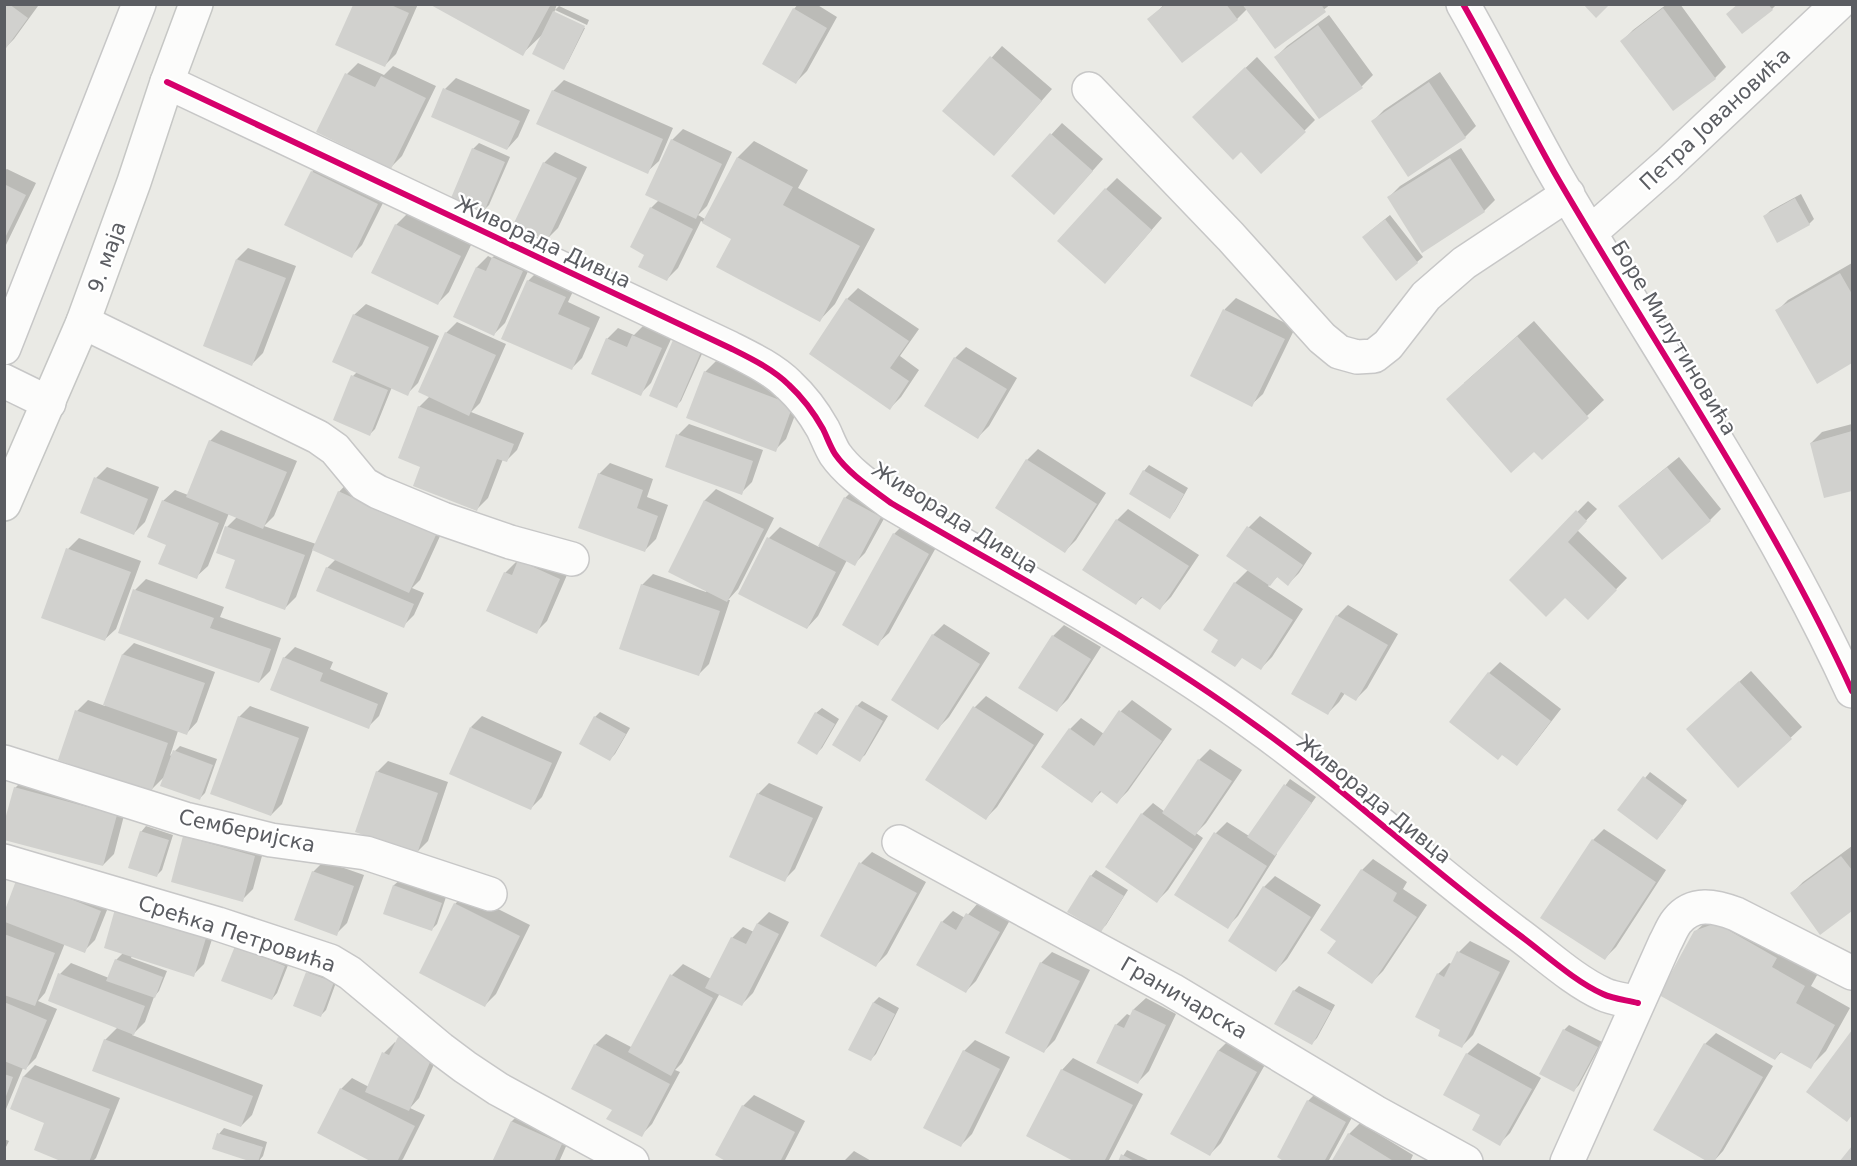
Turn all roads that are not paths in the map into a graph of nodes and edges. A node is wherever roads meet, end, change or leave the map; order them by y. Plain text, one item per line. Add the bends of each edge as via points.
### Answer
1 (139, 4) edge
2 (196, 4) edge
3 (1463, 4) edge
4 (1838, 4) edge
5 (167, 82) junction
6 (1089, 89) dead end
7 (1568, 194) junction
8 (1591, 232) junction
9 (83, 322) junction
10 (4, 348) edge
11 (4, 381) edge
12 (49, 403) junction
13 (4, 504) edge
14 (572, 559) dead end
15 (1852, 692) edge
16 (4, 762) edge
17 (899, 842) dead end
18 (4, 861) edge
19 (490, 894) dead end
20 (1852, 973) edge
21 (1638, 1003) junction
22 (632, 1161) edge
23 (1466, 1161) edge
24 (1567, 1161) edge

1 - 10 street
2 - 5 street, 9. маја
3 - 7 street, Боре Милутиновића
4 - 8 street, Петра Јовановића
5 - 9 street, 9. маја
5 - 21 street, Живорада Дивца via 762,365 788,383 804,401 835,453 866,484 1206,691 1583,983 1604,995
6 - 7 street via 1232,237 1322,338 1339,352 1357,357 1374,356 1388,345 1426,296 1456,270
7 - 8 street, Боре Милутиновића
8 - 15 street, Боре Милутиновића via 1732,465 1801,589
9 - 12 street, 9. маја
9 - 14 street via 318,437 335,449 364,484 378,492 466,527
11 - 12 street
12 - 13 street, 9. маја
16 - 19 street, Семберијска via 185,819 271,840 366,853
17 - 23 street, Граничарска via 1172,990 1375,1112
18 - 22 street, Срећка Петровића via 330,961 498,1089
20 - 21 street via 1736,914 1705,906 1692,909 1677,921
21 - 24 street

